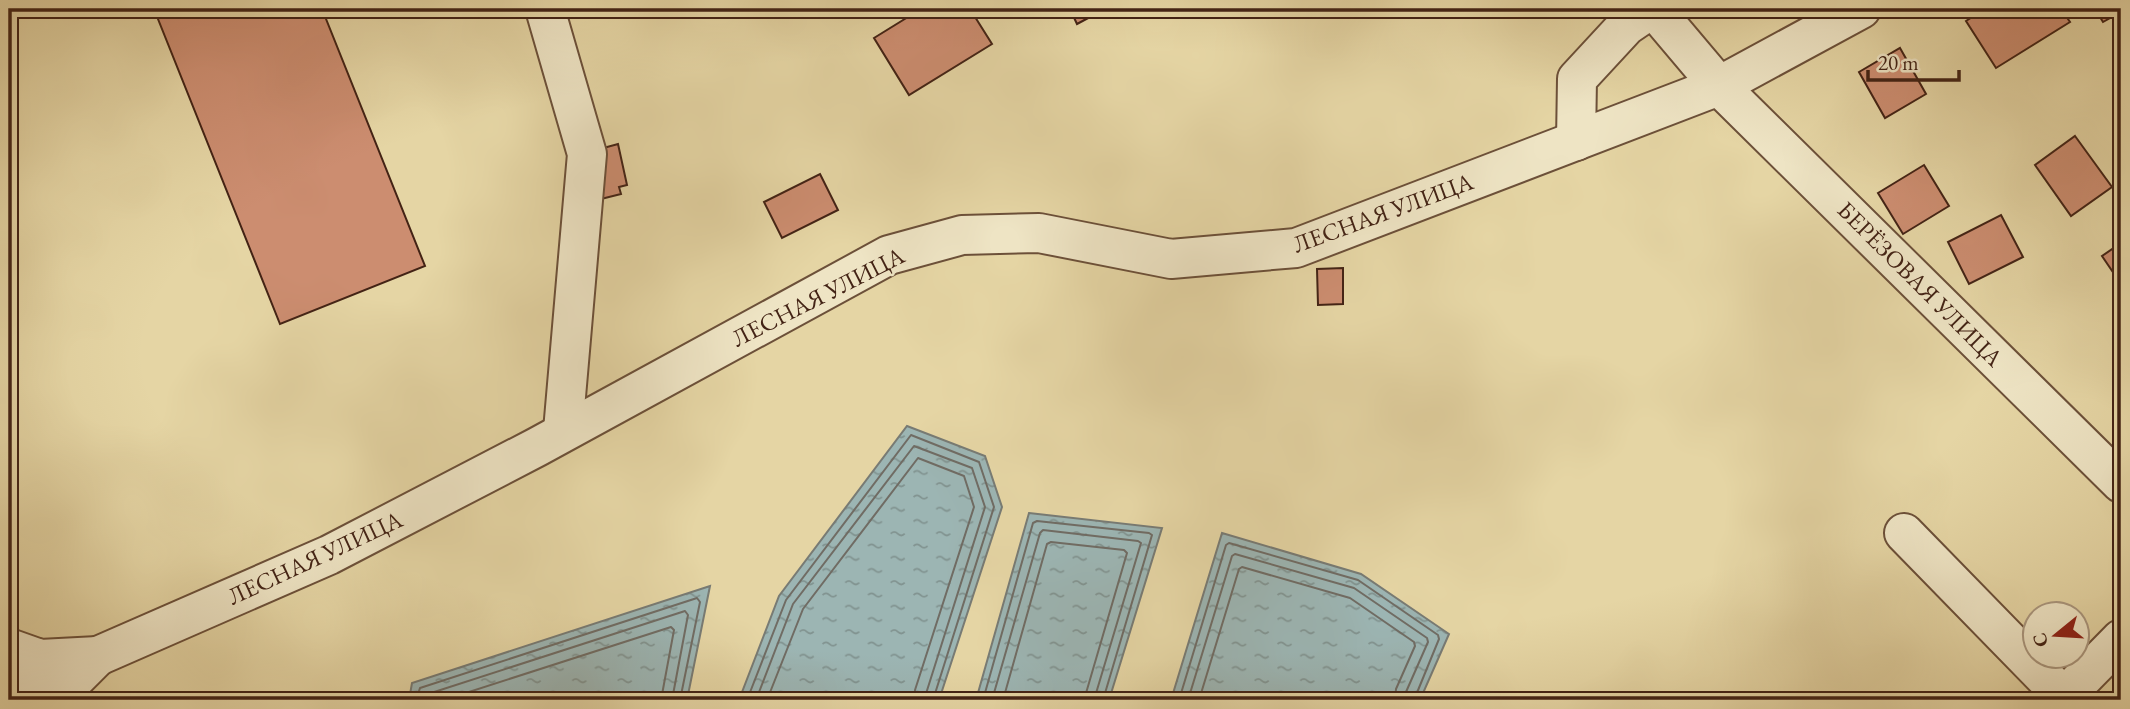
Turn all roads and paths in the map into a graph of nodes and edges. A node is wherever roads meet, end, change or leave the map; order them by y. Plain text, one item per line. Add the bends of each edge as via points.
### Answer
1 (545, 9) edge
2 (1652, 9) edge
3 (1861, 9) edge
4 (1719, 86) junction
5 (1576, 141) junction
6 (563, 431) junction
7 (2121, 483) edge
8 (1904, 533) dead end
9 (2121, 639) edge
10 (9, 648) edge
11 (99, 656) junction
12 (9, 686) edge
13 (2065, 698) edge
14 (54, 700) edge

1 - 6 street via 587,154
2 - 4 street, БЕРЁЗОВАЯ УЛИЦА
2 - 5 street via 1626,26 1577,79
3 - 4 street, ЛЕСНАЯ УЛИЦА
4 - 5 street, ЛЕСНАЯ УЛИЦА
4 - 7 street, БЕРЁЗОВАЯ УЛИЦА
5 - 6 street, ЛЕСНАЯ УЛИЦА via 1296,248 1171,259 1039,233 962,235 889,255
6 - 11 street, ЛЕСНАЯ УЛИЦА via 329,555
8 - 13 street
9 - 13 street
10 - 11 street via 40,659
11 - 12 street, ЛЕСНАЯ УЛИЦА
11 - 14 street

